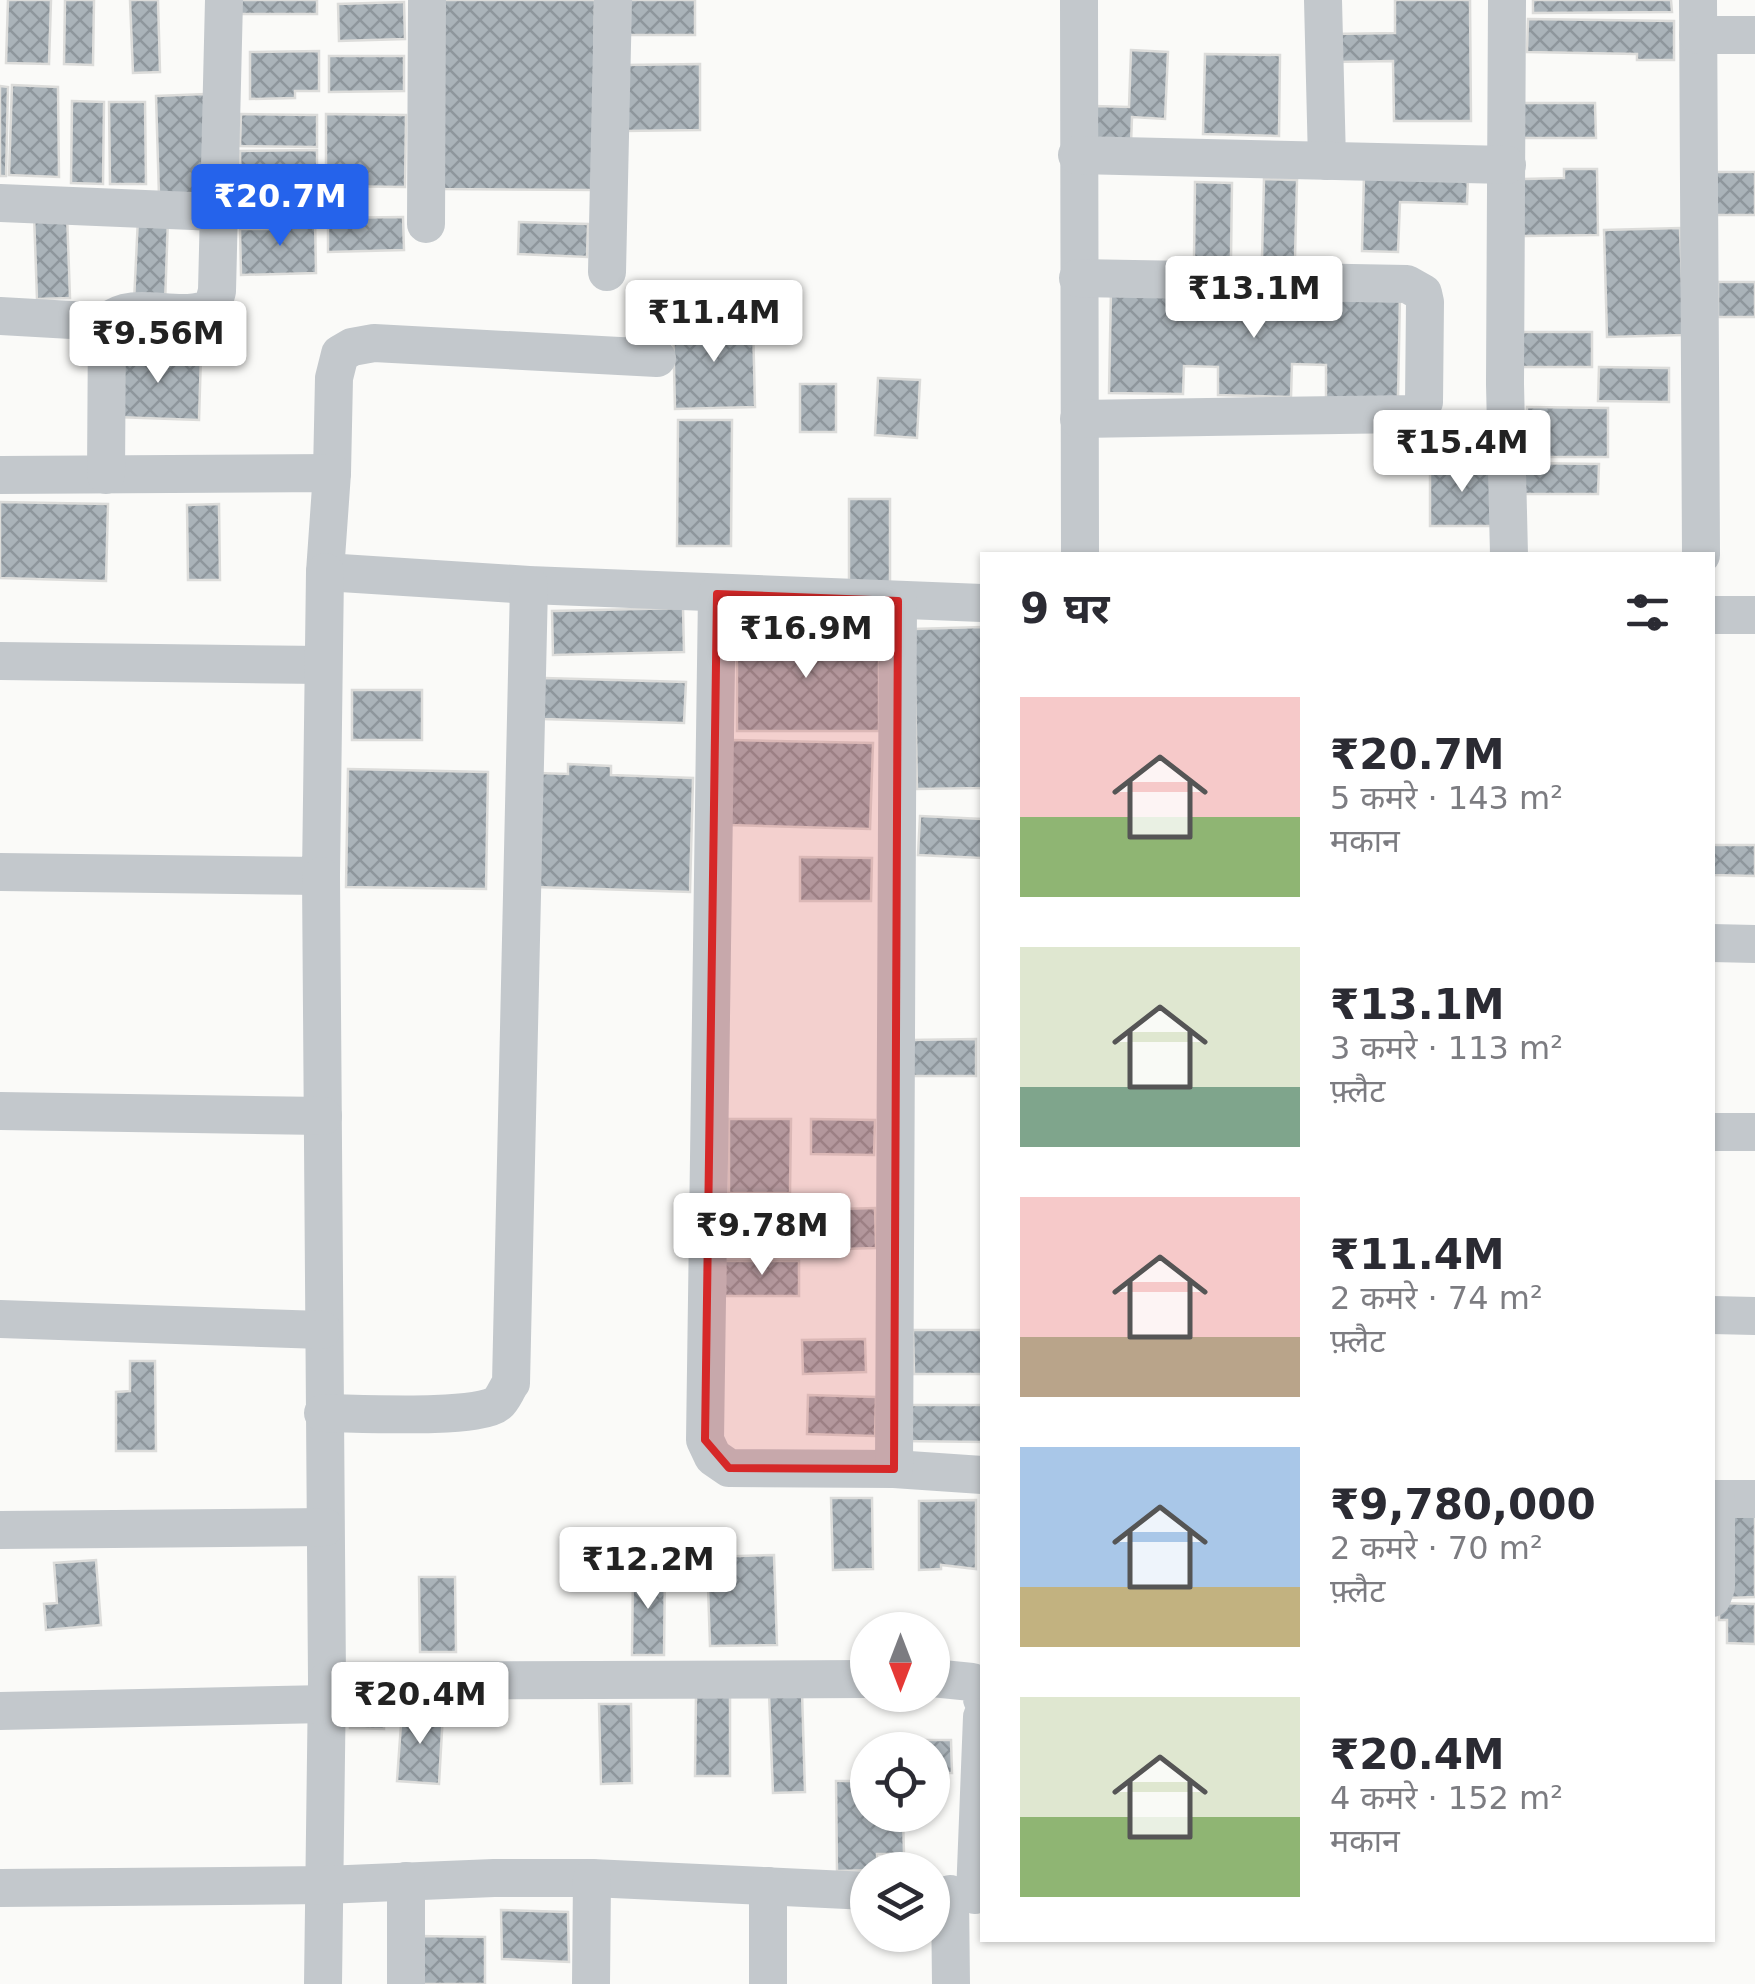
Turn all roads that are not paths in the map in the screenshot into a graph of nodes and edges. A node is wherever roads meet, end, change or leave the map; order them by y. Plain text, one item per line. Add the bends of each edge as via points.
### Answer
1 (224, 0) edge
2 (427, 0) edge
3 (613, 0) edge
4 (1079, 0) edge
5 (1322, 0) edge
6 (1507, 0) edge
7 (1698, 17) edge
8 (1755, 35) edge
9 (1077, 155) junction
10 (1327, 161) junction
11 (1507, 165) junction
12 (0, 203) edge
13 (217, 212) junction
14 (426, 224) dead end
15 (608, 272) dead end
16 (1090, 278) junction
17 (0, 316) edge
18 (107, 322) junction
19 (657, 358) dead end
20 (1091, 418) junction
21 (332, 473) junction
22 (106, 474) junction
23 (0, 475) edge
24 (1080, 552) edge
25 (1508, 552) edge
26 (1701, 552) edge
27 (325, 572) junction
28 (529, 586) junction
29 (717, 594) junction
30 (898, 601) junction
31 (980, 603) edge
32 (1755, 615) edge
33 (1715, 616) edge
34 (0, 661) edge
35 (322, 665) junction
36 (0, 872) edge
37 (321, 876) junction
38 (1715, 944) edge
39 (1755, 944) edge
40 (0, 1111) edge
41 (323, 1116) junction
42 (1715, 1132) edge
43 (1755, 1132) edge
44 (1715, 1314) edge
45 (1755, 1316) edge
46 (0, 1319) edge
47 (322, 1330) junction
48 (323, 1413) junction
49 (894, 1469) junction
50 (980, 1475) edge
51 (1755, 1499) edge
52 (1715, 1500) edge
53 (324, 1526) junction
54 (0, 1530) edge
55 (1715, 1544) edge
56 (1715, 1590) edge
57 (850, 1679) edge
58 (950, 1680) edge
59 (980, 1688) edge
60 (326, 1693) junction
61 (0, 1711) edge
62 (980, 1733) edge
63 (592, 1878) junction
64 (406, 1882) junction
65 (324, 1885) junction
66 (768, 1886) junction
67 (0, 1888) edge
68 (850, 1889) edge
69 (960, 1895) edge
70 (323, 1984) edge
71 (406, 1984) edge
72 (592, 1984) edge
73 (768, 1984) edge
74 (952, 1984) edge

1 - 13 street
2 - 14 street
3 - 15 street
4 - 9 street
5 - 10 street
6 - 11 street
7 - 8 street
7 - 26 street
9 - 10 street
9 - 16 street
10 - 11 street
11 - 25 street
12 - 13 street
13 - 18 street via 213,306 188,315 132,311
16 - 20 street
16 - 20 street via 1407,284 1425,302 1424,402 1418,411
17 - 18 street
18 - 22 street
19 - 21 street via 374,343 352,348 340,354 334,378
20 - 24 street
21 - 22 street
21 - 27 street
22 - 23 street
27 - 28 street
27 - 35 street
28 - 29 street
28 - 48 street via 511,1382 498,1404 484,1410
29 - 30 street
29 - 49 street via 705,1440 729,1468
30 - 31 street
30 - 49 street
32 - 33 street
34 - 35 street
35 - 37 street
36 - 37 street
37 - 41 street
38 - 39 street
40 - 41 street
41 - 47 street
42 - 43 street
44 - 45 street
46 - 47 street
47 - 48 street
48 - 53 street
49 - 50 street
51 - 52 street
53 - 54 street
53 - 60 street
55 - 56 street
57 - 60 street
58 - 59 street
60 - 61 street
60 - 65 street
62 - 69 street
63 - 64 street
63 - 66 street
63 - 72 street
64 - 65 street
64 - 71 street
65 - 67 street
65 - 70 street
66 - 68 street
66 - 73 street
69 - 74 street

